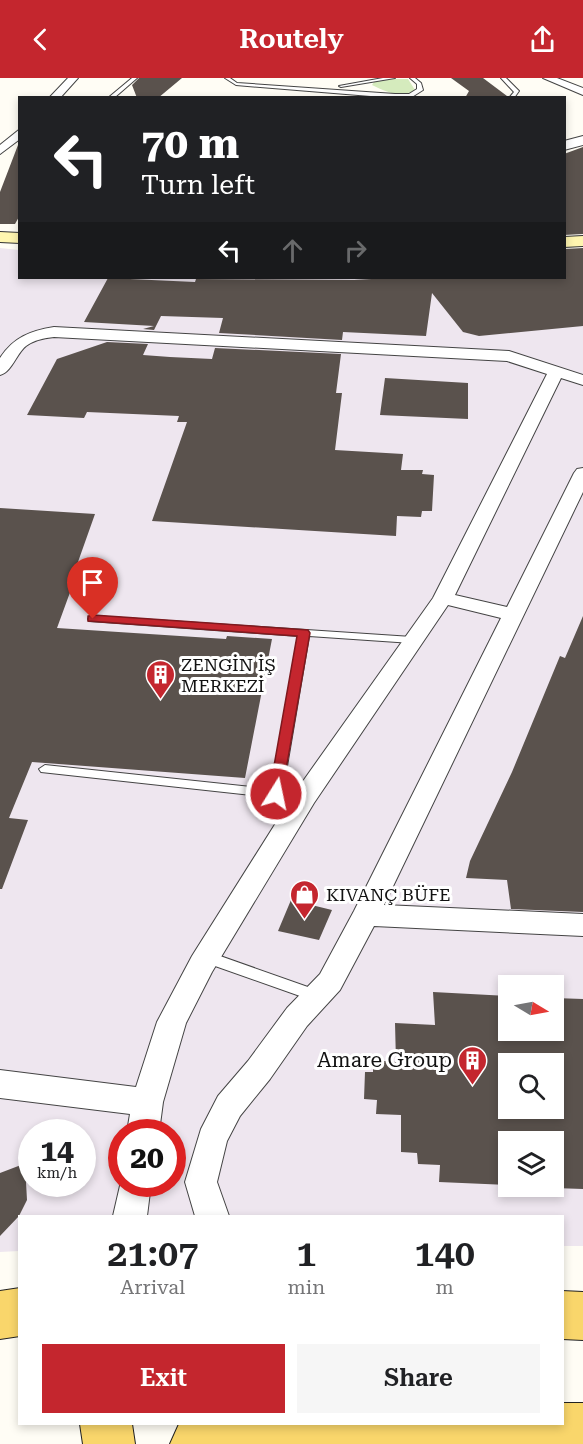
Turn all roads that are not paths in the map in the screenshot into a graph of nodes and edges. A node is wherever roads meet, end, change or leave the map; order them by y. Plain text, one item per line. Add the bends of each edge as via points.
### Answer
1 (73, 78) edge
2 (135, 78) edge
3 (227, 78) edge
4 (393, 78) edge
5 (412, 78) edge
6 (503, 78) edge
7 (548, 78) edge
8 (306, 82) dead end
9 (325, 89) junction
10 (583, 92) edge
11 (56, 96) edge
12 (114, 96) edge
13 (514, 96) edge
14 (18, 134) edge
15 (583, 140) edge
16 (566, 145) edge
17 (0, 152) edge
18 (0, 237) edge
19 (18, 238) edge
20 (583, 241) edge
21 (566, 242) edge
22 (0, 246) edge
23 (18, 247) edge
24 (583, 249) edge
25 (566, 251) edge
26 (0, 370) edge
27 (556, 372) junction
28 (583, 380) edge
29 (583, 473) edge
30 (443, 597) junction
31 (512, 614) junction
32 (93, 619) dead end
33 (304, 633) junction
34 (411, 640) junction
35 (45, 769) dead end
36 (276, 794) junction
37 (305, 797) junction
38 (366, 915) junction
39 (583, 925) edge
40 (206, 957) junction
41 (317, 996) junction
42 (0, 1084) edge
43 (147, 1101) junction
44 (145, 1119) edge
45 (133, 1197) edge
46 (130, 1215) edge
47 (212, 1215) edge
48 (18, 1312) edge
49 (0, 1316) edge
50 (564, 1316) edge
51 (583, 1316) edge
52 (105, 1425) edge
53 (215, 1425) edge
54 (374, 1428) edge
55 (583, 1429) edge
56 (109, 1444) edge
57 (196, 1444) edge
58 (239, 1444) edge

1 - 11 street
2 - 12 lane
3 - 9 lane via 236,84
4 - 9 lane
5 - 9 lane via 419,83 420,90 410,96
6 - 13 lane via 517,92
7 - 10 street
8 - 9 lane
14 - 17 street
15 - 16 street
18 - 19 main road
20 - 21 main road
22 - 23 main road
24 - 25 main road
26 - 27 street via 22,340 54,332 510,356
27 - 28 street
27 - 30 street
29 - 31 street
30 - 31 street
30 - 34 street
31 - 38 street
32 - 33 lane
33 - 34 lane
33 - 36 lane
34 - 37 street
35 - 36 lane
36 - 37 lane
37 - 40 street
38 - 39 street
38 - 41 street via 330,982
40 - 41 lane
40 - 43 street via 172,1022
41 - 47 street via 229,1106 212,1139 201,1182
42 - 43 street
43 - 44 street
45 - 46 street
48 - 49 main road
50 - 51 main road
52 - 56 main road
53 - 57 main road
54 - 55 main road
54 - 58 main road

